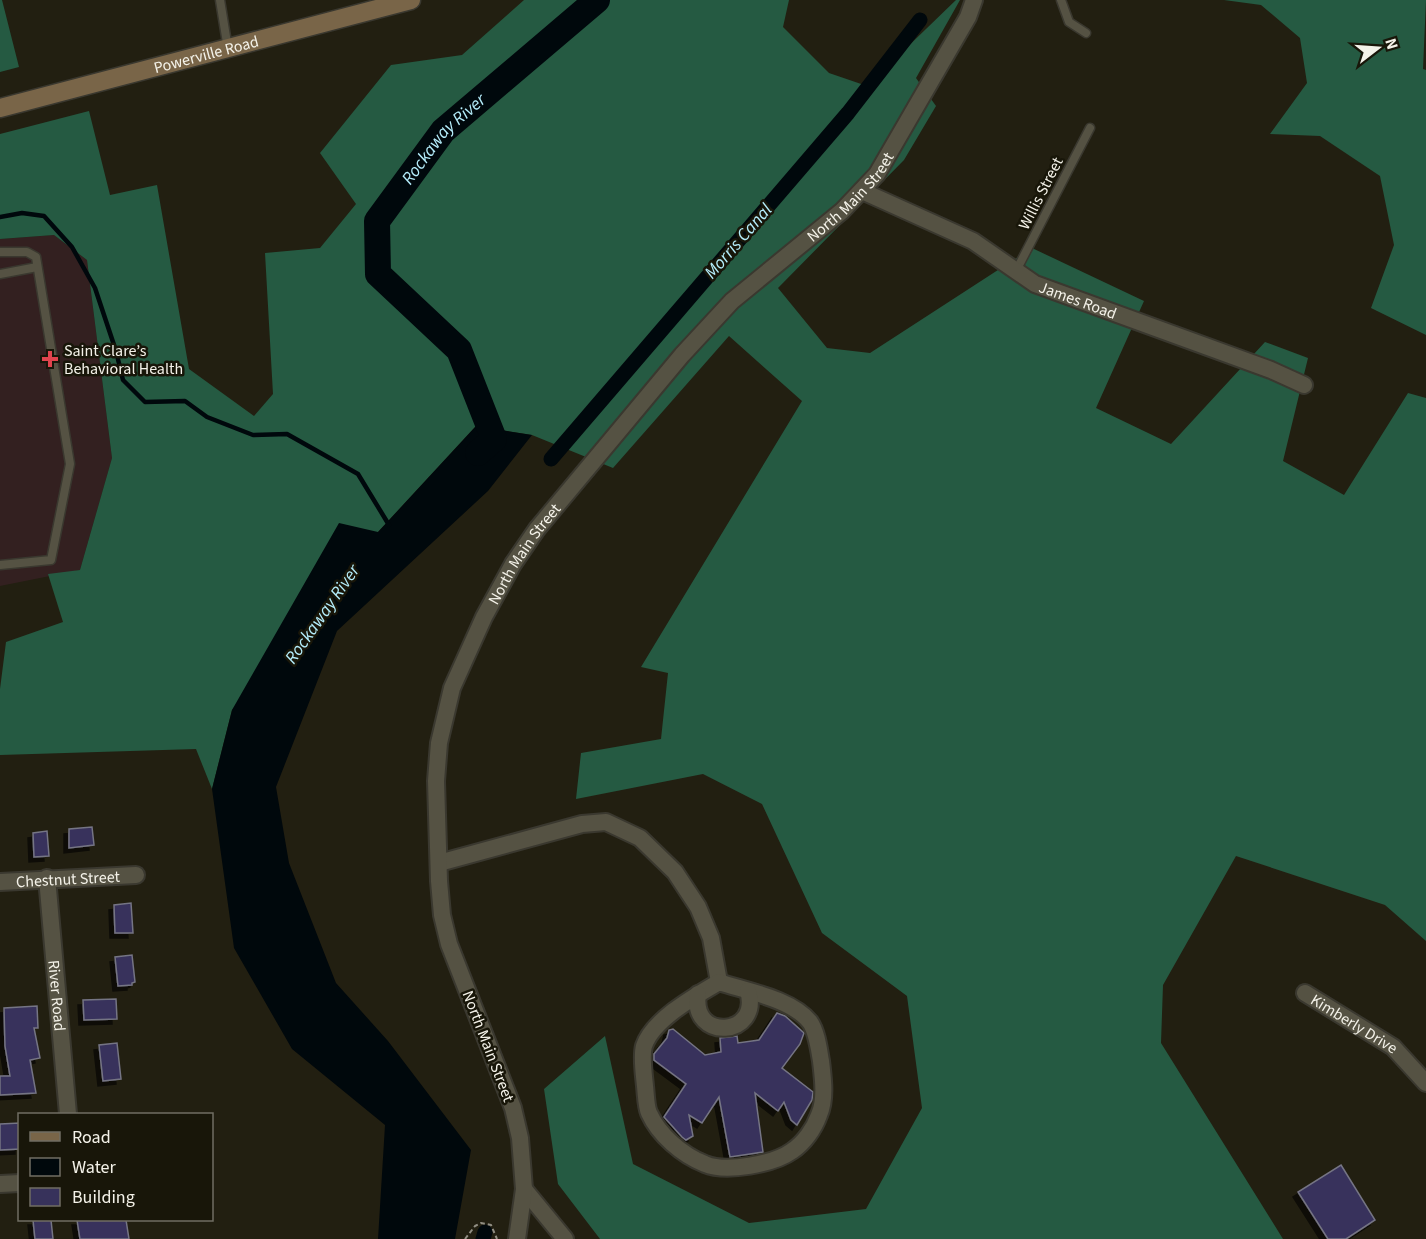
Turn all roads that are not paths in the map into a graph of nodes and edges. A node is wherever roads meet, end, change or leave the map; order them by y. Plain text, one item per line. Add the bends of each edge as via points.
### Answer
1 (220, 0) edge
2 (411, 0) edge
3 (974, 0) edge
4 (1061, 0) edge
5 (360, 7) edge
6 (1086, 33) dead end
7 (228, 49) junction
8 (0, 108) edge
9 (1090, 128) dead end
10 (862, 191) junction
11 (0, 252) edge
12 (37, 267) junction
13 (1016, 271) junction
14 (0, 274) edge
15 (1304, 385) dead end
16 (0, 566) edge
17 (439, 862) junction
18 (136, 875) dead end
19 (47, 878) junction
20 (0, 882) edge
21 (719, 982) junction
22 (748, 991) junction
23 (1305, 993) dead end
24 (698, 994) junction
25 (1426, 1083) edge
26 (68, 1113) edge
27 (18, 1183) edge
28 (0, 1184) edge
29 (524, 1189) junction
30 (518, 1239) edge
31 (565, 1239) edge

1 - 7 lane
2 - 5 main road, Powerville Road
3 - 10 street, North Main Street via 968,17 877,174
4 - 6 lane via 1069,22
5 - 7 main road, Powerville Road
7 - 8 main road, Powerville Road
9 - 13 lane, Willis Street
10 - 13 street, James Road via 973,240
10 - 17 street, North Main Street via 732,301 590,464 513,564 484,617 452,688 444,716 436,781
11 - 12 lane via 27,252 36,257
12 - 14 lane
12 - 16 lane via 70,464 51,560
13 - 15 street, James Road via 1056,293
17 - 21 street via 582,824 606,822 640,838 675,872 698,907 711,938
17 - 29 street, North Main Street via 442,915 449,944 513,1108
18 - 19 street, Chestnut Street
19 - 20 street, Chestnut Street
19 - 26 street, River Road
21 - 22 street
21 - 24 street
22 - 24 street via 749,1012 741,1023 728,1028 715,1027 704,1020 698,1008
22 - 24 street via 784,1004 810,1022 824,1088 820,1114 804,1141 782,1156 736,1168 706,1165 686,1154 664,1136 648,1112 644,1046 663,1019
23 - 25 street, Kimberly Drive via 1393,1047
27 - 28 street
29 - 30 street, North Main Street
29 - 31 street

